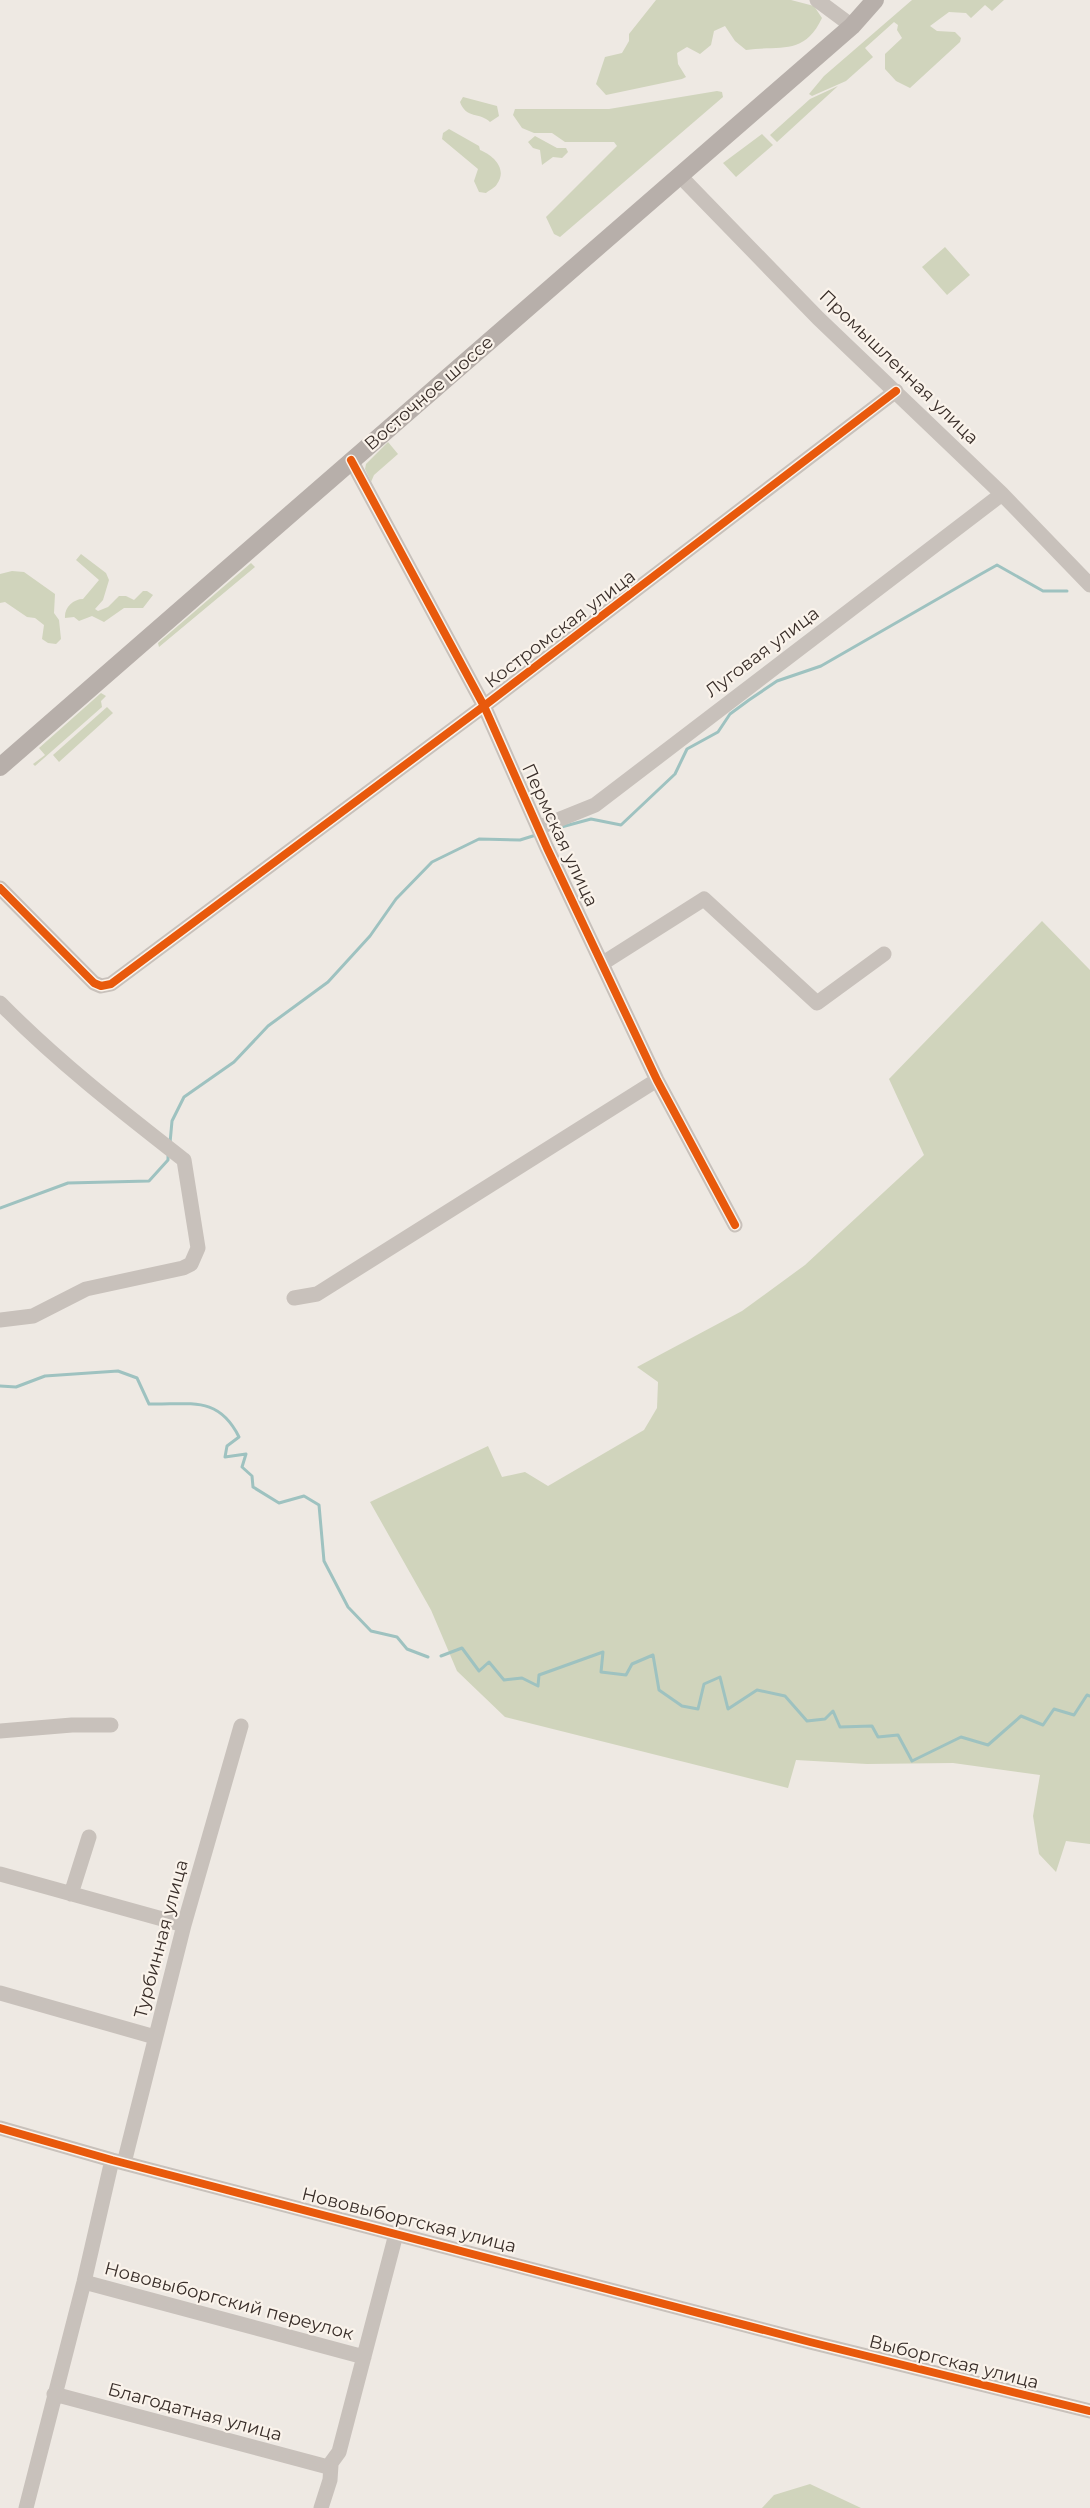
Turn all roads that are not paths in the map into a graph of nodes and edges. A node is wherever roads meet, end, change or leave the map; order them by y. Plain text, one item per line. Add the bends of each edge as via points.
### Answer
1 (875, 0) edge
2 (891, 0) edge
3 (827, 3) edge
4 (855, 23) junction
5 (681, 177) junction
6 (896, 391) junction
7 (351, 460) junction
8 (1002, 494) junction
9 (1088, 581) edge
10 (484, 706) junction
11 (0, 767) edge
12 (538, 828) junction
13 (0, 888) edge
14 (884, 954) dead end
15 (603, 963) junction
16 (0, 1003) edge
17 (657, 1080) junction
18 (735, 1225) dead end
19 (294, 1298) dead end
20 (0, 1320) edge
21 (111, 1725) dead end
22 (242, 1726) dead end
23 (0, 1731) edge
24 (89, 1837) dead end
25 (0, 1874) edge
26 (71, 1894) junction
27 (184, 1925) junction
28 (0, 1993) edge
29 (155, 2037) junction
30 (0, 2128) edge
31 (118, 2162) junction
32 (396, 2234) junction
33 (84, 2282) junction
34 (810, 2342) joint
35 (364, 2357) junction
36 (54, 2394) junction
37 (1090, 2411) edge
38 (328, 2466) junction
39 (27, 2508) edge
40 (321, 2508) edge

1 - 4 main road
2 - 4 main road
3 - 4 street
4 - 5 main road, Восточное шоссе
5 - 6 street, Промышленная улица via 818,318
5 - 7 main road, Восточное шоссе
6 - 8 street, Промышленная улица
6 - 10 street, Костромская улица
7 - 10 street, Пермская улица
7 - 11 main road, Восточное шоссе
8 - 9 street, Промышленная улица
8 - 12 street, Луговая улица via 595,805
10 - 12 street, Пермская улица
10 - 13 street, Костромская улица via 117,981 101,986 94,982
12 - 15 street, Пермская улица
14 - 15 street via 817,1003 704,899
15 - 17 street, Пермская улица
16 - 20 street via 98,1093 184,1160 198,1248 191,1264 183,1268 86,1289 33,1316
17 - 18 street, Пермская улица
17 - 19 street via 317,1294
21 - 23 street
22 - 27 street, Турбинная улица
24 - 26 street
25 - 26 street
26 - 27 street
27 - 29 street, Турбинная улица
28 - 29 street
29 - 31 street, Турбинная улица
30 - 31 street, Нововыборгская улица
31 - 32 street, Нововыборгская улица
31 - 33 street, Турбинная улица
32 - 34 street, Нововыборгская улица
32 - 35 street
33 - 35 street, Нововыборгский переулок
33 - 36 street, Турбинная улица
34 - 37 street, Выборгская улица
35 - 38 street via 339,2452
36 - 38 street, Благодатная улица
36 - 39 street, Турбинная улица
38 - 40 street via 330,2480

